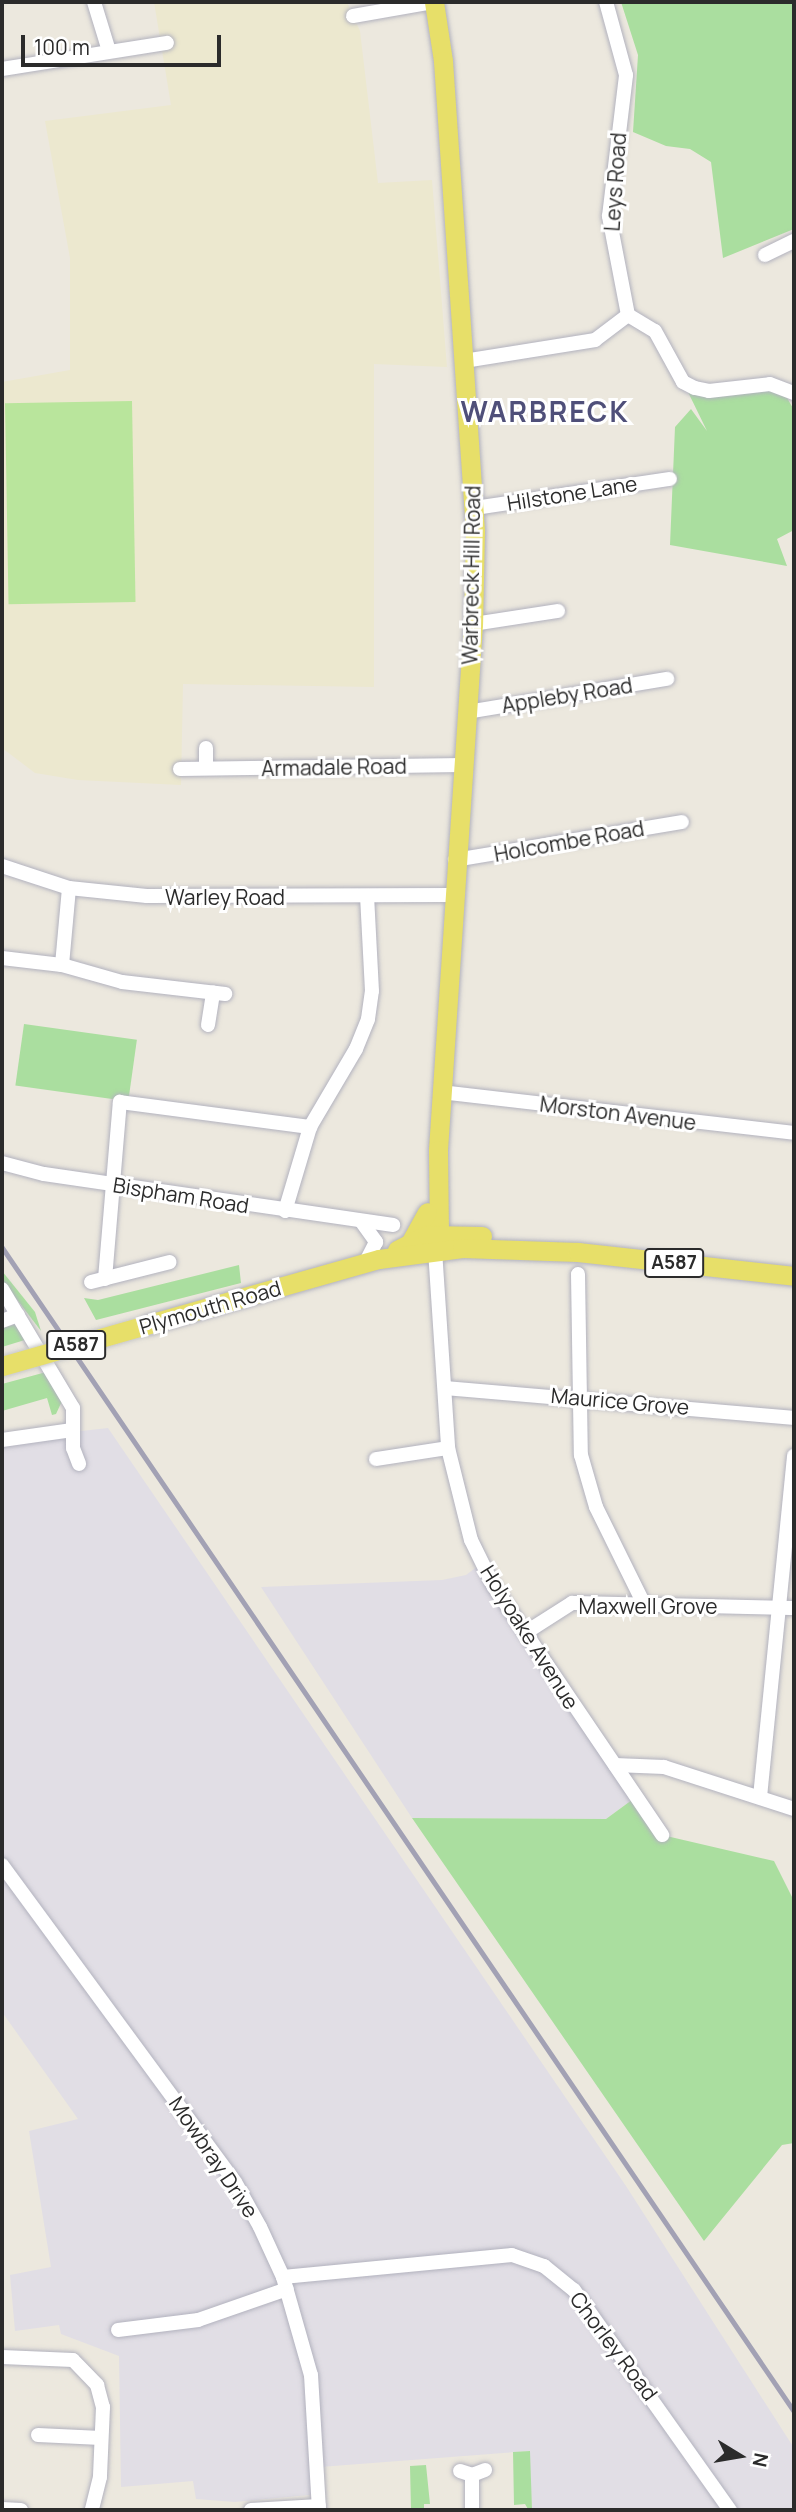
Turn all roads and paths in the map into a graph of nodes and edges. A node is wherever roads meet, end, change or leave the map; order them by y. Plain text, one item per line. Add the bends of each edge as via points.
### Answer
1 (94, 2) edge
2 (433, 2) edge
3 (606, 2) edge
4 (353, 16) dead end
5 (167, 43) dead end
6 (108, 51) junction
7 (2, 69) edge
8 (794, 241) edge
9 (765, 255) dead end
10 (628, 315) junction
11 (464, 361) junction
12 (794, 393) edge
13 (670, 479) dead end
14 (475, 508) junction
15 (558, 611) dead end
16 (473, 624) junction
17 (667, 679) dead end
18 (467, 712) junction
19 (206, 748) dead end
20 (463, 765) junction
21 (206, 768) junction
22 (180, 769) dead end
23 (682, 822) dead end
24 (455, 860) junction
25 (2, 866) edge
26 (69, 888) junction
27 (453, 895) junction
28 (367, 897) junction
29 (2, 958) edge
30 (62, 965) junction
31 (208, 1025) dead end
32 (441, 1093) junction
33 (310, 1127) junction
34 (794, 1133) edge
35 (438, 1150) junction
36 (2, 1163) edge
37 (114, 1185) junction
38 (285, 1212) junction
39 (361, 1221) junction
40 (393, 1225) dead end
41 (428, 1241) junction
42 (372, 1261) junction
43 (170, 1262) dead end
44 (579, 1274) dead end
45 (794, 1276) edge
46 (2, 1289) edge
47 (18, 1315) junction
48 (2, 1321) edge
49 (2, 1366) edge
50 (446, 1388) junction
51 (579, 1396) junction
52 (794, 1419) edge
53 (72, 1430) junction
54 (2, 1440) edge
55 (448, 1448) junction
56 (794, 1456) edge
57 (376, 1459) dead end
58 (79, 1464) dead end
59 (644, 1604) junction
60 (787, 1608) edge
61 (525, 1633) junction
62 (615, 1765) junction
63 (760, 1797) junction
64 (794, 1809) edge
65 (662, 1835) dead end
66 (2, 1865) edge
67 (285, 2283) junction
68 (118, 2330) dead end
69 (2, 2357) edge
70 (38, 2435) dead end
71 (101, 2438) junction
72 (472, 2472) dead end
73 (319, 2503) edge
74 (2, 2509) edge
75 (21, 2510) edge
76 (92, 2510) edge
77 (251, 2510) edge
78 (472, 2510) edge
79 (730, 2510) edge

1 - 6 street
2 - 4 street
2 - 11 main road, Warbreck Hill Road via 443,61
3 - 10 street, Leys Road via 626,75 609,216
5 - 6 street
6 - 7 street
8 - 9 street
10 - 11 street via 595,340
10 - 12 street via 655,331 683,382 695,388 709,391 770,384
11 - 14 main road, Warbreck Hill Road
13 - 14 street, Hilstone Lane
14 - 16 main road, Warbreck Hill Road
15 - 16 street
16 - 18 main road, Warbreck Hill Road
17 - 18 street, Appleby Road
18 - 20 main road, Warbreck Hill Road
19 - 21 street
20 - 21 street, Armadale Road
20 - 24 main road, Warbreck Hill Road
21 - 22 street, Armadale Road
23 - 24 street, Holcombe Road
24 - 27 main road, Warbreck Hill Road
25 - 26 street, Warley Road
26 - 28 street, Warley Road via 147,896
26 - 30 street
27 - 28 street, Warley Road
27 - 32 main road, Warbreck Hill Road
28 - 33 street via 372,991 368,1019
29 - 30 street
30 - 31 street via 122,982 219,993
32 - 34 street, Morston Avenue
32 - 35 main road, Warbreck Hill Road
33 - 37 street via 120,1102
33 - 38 street
35 - 41 main road, Warbreck Hill Road
35 - 41 main road, Warbreck Hill Road via 427,1212
36 - 37 street, Bispham Road
37 - 38 street, Bispham Road
37 - 43 street via 98,1281
38 - 39 street, Bispham Road
39 - 40 street, Bispham Road
39 - 42 street via 376,1242
41 - 42 main road, Plymouth Road / A587
41 - 45 main road, A587
41 - 50 street, Holyoake Avenue
42 - 49 main road, Plymouth Road / A587, bridge
44 - 51 street
46 - 47 street
47 - 48 street
47 - 53 street via 63,1386 73,1408
50 - 51 street, Maurice Grove
50 - 55 street, Holyoake Avenue
51 - 52 street, Maurice Grove
51 - 59 street via 581,1455 596,1507
53 - 54 street
53 - 58 street
55 - 57 street
55 - 61 street, Holyoake Avenue via 471,1540
56 - 60 street
59 - 60 street, Maxwell Grove
59 - 61 street, Maxwell Grove via 572,1603
60 - 63 street
61 - 62 street, Holyoake Avenue
62 - 63 street via 664,1767
62 - 65 street, Holyoake Avenue
63 - 64 street
66 - 67 street, Mowbray Drive via 235,2182
67 - 68 street, Chorley Road via 198,2320
67 - 73 street, Mowbray Drive via 311,2375
67 - 79 street, Chorley Road via 512,2255 544,2266 581,2300
69 - 71 street via 54,2357 81,2366 101,2391
70 - 71 street
71 - 76 street
72 - 78 street
73 - 77 street
74 - 75 street

